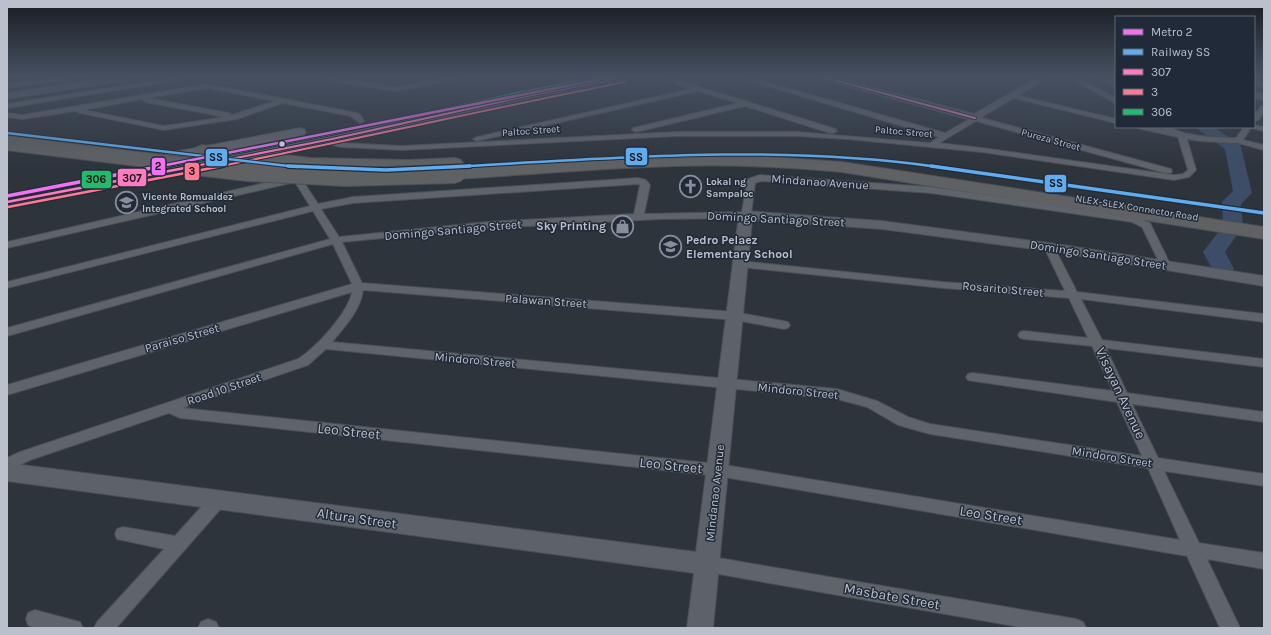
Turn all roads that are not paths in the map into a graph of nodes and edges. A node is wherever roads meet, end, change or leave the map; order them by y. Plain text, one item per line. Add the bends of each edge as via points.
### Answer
1 (89, 107) edge
2 (183, 107) edge
3 (266, 107) edge
4 (316, 107) edge
5 (430, 107) edge
6 (484, 107) edge
7 (620, 107) edge
8 (731, 107) edge
9 (757, 107) edge
10 (844, 107) edge
11 (933, 107) edge
12 (994, 107) edge
13 (1056, 107) edge
14 (75, 109) junction
15 (1261, 110) edge
16 (7, 115) edge
17 (237, 117) junction
18 (975, 118) junction
19 (1255, 119) edge
20 (360, 121) junction
21 (1115, 121) edge
22 (1146, 128) edge
23 (1168, 128) edge
24 (1247, 128) edge
25 (622, 136) junction
26 (945, 136) junction
27 (1182, 136) junction
28 (7, 137) edge
29 (847, 137) junction
30 (332, 139) junction
31 (1235, 141) junction
32 (12, 143) edge
33 (933, 144) junction
34 (460, 146) junction
35 (1264, 148) edge
36 (7, 149) edge
37 (202, 150) junction
38 (746, 152) junction
39 (272, 154) junction
40 (248, 156) junction
41 (170, 157) junction
42 (214, 162) junction
43 (1187, 176) junction
44 (84, 187) junction
45 (7, 190) edge
46 (7, 202) edge
47 (316, 207) junction
48 (7, 208) edge
49 (746, 215) junction
50 (638, 217) junction
51 (1264, 220) edge
52 (1264, 227) edge
53 (1264, 232) edge
54 (336, 240) junction
55 (7, 245) edge
56 (1049, 247) junction
57 (741, 264) junction
58 (1166, 266) junction
59 (1264, 281) edge
60 (7, 285) edge
61 (358, 286) junction
62 (1073, 295) junction
63 (735, 316) junction
64 (1264, 318) edge
65 (784, 325) dead end
66 (7, 332) edge
67 (1024, 335) dead end
68 (1097, 343) junction
69 (322, 345) junction
70 (1264, 363) edge
71 (972, 377) dead end
72 (727, 384) junction
73 (7, 390) edge
74 (1123, 397) junction
75 (173, 407) junction
76 (1264, 417) edge
77 (1153, 463) junction
78 (7, 464) edge
79 (718, 470) junction
80 (7, 472) edge
81 (1264, 480) edge
82 (219, 499) junction
83 (123, 534) dead end
84 (179, 544) junction
85 (1193, 549) junction
86 (1264, 561) edge
87 (707, 564) junction
88 (35, 619) dead end
89 (73, 628) edge
90 (104, 628) edge
91 (700, 628) edge
92 (1076, 628) edge
93 (1230, 628) edge

1 - 14 street
2 - 17 street
3 - 17 street
4 - 20 street via 352,114
5 - 20 main road
6 - 30 main road
7 - 34 street via 464,142
8 - 25 street via 627,132
9 - 29 street
10 - 26 street
11 - 18 street, Pureza Street
12 - 18 street
13 - 21 street
14 - 16 street via 23,117
14 - 17 street via 157,128
15 - 19 street
18 - 26 street
18 - 43 street, Pureza Street
20 - 37 main road
22 - 27 street
23 - 27 street
24 - 31 street
25 - 29 street, Paltoc Street via 744,133
25 - 34 street, Paltoc Street
26 - 33 street
27 - 31 street
27 - 43 street via 1192,170
28 - 38 highway, NLEX-SLEX Connector Road via 256,166 350,171 447,169 647,154
29 - 33 street, Paltoc Street
30 - 34 street, Paltoc Street via 341,145 402,148
30 - 39 main road
31 - 35 street
32 - 36 street
32 - 52 highway, NLEX-SLEX Connector Road, bridge via 248,172 346,177 456,174 701,158 841,163 895,169
33 - 43 street, Paltoc Street via 1162,176
37 - 40 highway
37 - 41 main road
37 - 42 highway
38 - 39 highway via 662,151 457,163 357,165 311,163
38 - 51 highway, NLEX-SLEX Connector Road via 840,156 895,162
39 - 40 highway
40 - 42 main road
41 - 42 highway
41 - 45 main road
42 - 44 main road
42 - 53 highway via 348,176 400,177 650,162 747,160 795,163 856,169
44 - 46 main road
44 - 48 main road
47 - 50 street via 353,200 638,181 645,185
47 - 54 street
47 - 55 street via 295,179
47 - 60 street
49 - 50 street, Domingo Santiago Street
49 - 56 street, Domingo Santiago Street via 882,225
49 - 57 street, Mindanao Avenue
49 - 58 street, Mindanao Avenue via 751,181 760,178 931,190 1141,221 1146,225
50 - 54 street, Domingo Santiago Street via 487,225
54 - 61 street
54 - 66 street, Domingo Santiago Street
56 - 58 street, Domingo Santiago Street
56 - 62 street, Visayan Avenue
57 - 62 street, Rosarito Street via 943,285
57 - 63 street, Mindanao Avenue
58 - 59 street, Domingo Santiago Street
61 - 63 street, Palawan Street
61 - 69 street, Road 10 Street via 352,307
61 - 73 street, Paraiso Street
62 - 64 street, Rosarito Street
62 - 68 street, Visayan Avenue
63 - 65 street, Palawan Street
63 - 72 street, Mindanao Avenue
67 - 68 street
68 - 70 street
68 - 74 street, Visayan Avenue
69 - 72 street, Mindoro Street
69 - 75 street, Road 10 Street via 313,356 303,362
71 - 74 street
72 - 77 street, Mindoro Street via 837,394 872,404 903,421 930,429
72 - 79 street, Mindanao Avenue
74 - 76 street
74 - 77 street, Visayan Avenue
75 - 78 street, Road 10 Street
75 - 79 street, Leo Street via 180,412
77 - 81 street, Mindoro Street
77 - 85 street, Visayan Avenue
79 - 85 street, Leo Street
79 - 87 street, Mindanao Avenue
80 - 82 street, Altura Street
82 - 84 street
82 - 87 street, Altura Street
83 - 84 street
84 - 90 street
85 - 86 street, Leo Street
85 - 93 street, Visayan Avenue
87 - 91 street, Mindanao Avenue
87 - 92 street, Masbate Street
88 - 89 street

